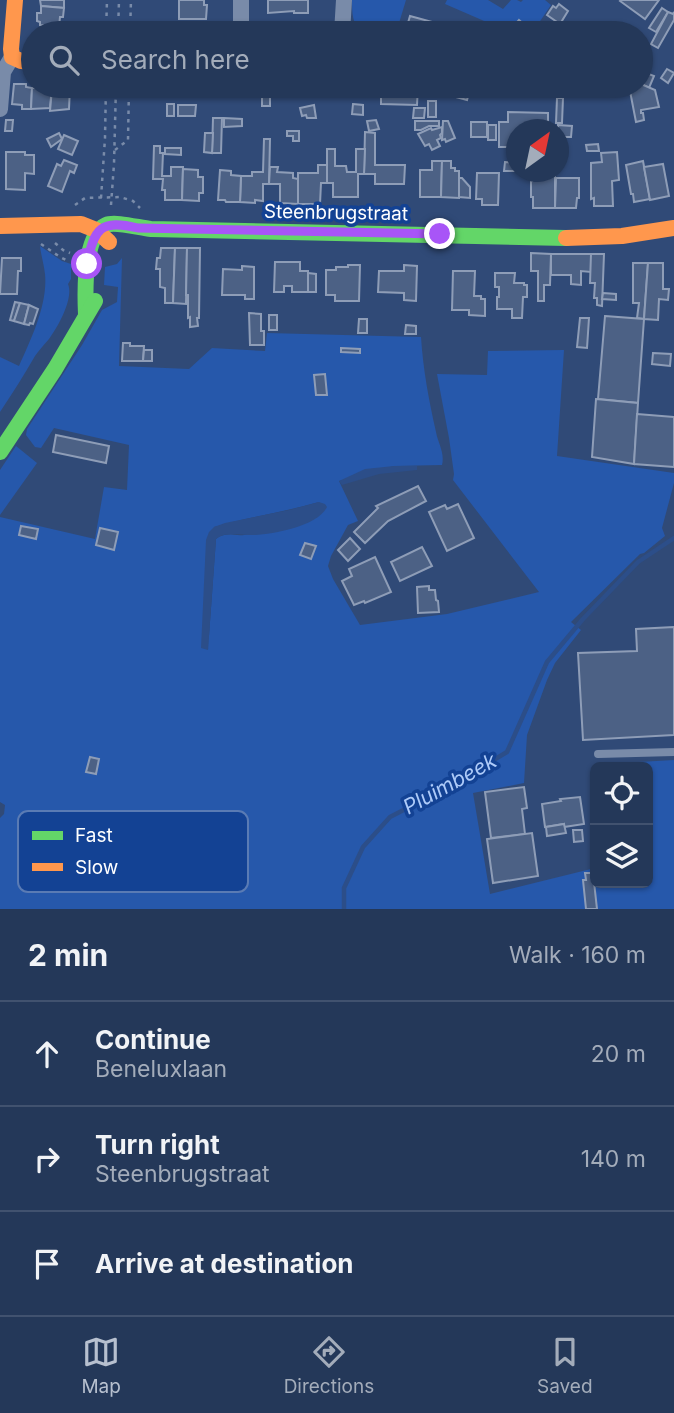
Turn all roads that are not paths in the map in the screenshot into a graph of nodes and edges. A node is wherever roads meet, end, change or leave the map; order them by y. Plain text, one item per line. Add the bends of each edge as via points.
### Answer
1 (15, 0) edge
2 (242, 0) edge
3 (344, 0) edge
4 (241, 21) edge
5 (343, 21) edge
6 (12, 57) junction
7 (21, 61) edge
8 (0, 109) edge
9 (0, 226) edge
10 (674, 228) edge
11 (104, 237) junction
12 (0, 452) edge
13 (674, 752) edge
14 (598, 754) dead end

1 - 6 street
2 - 4 street
3 - 5 street
6 - 7 street
6 - 8 street via 3,72
9 - 11 street, Steenbrugstraat via 81,224
10 - 11 street, Steenbrugstraat via 618,237 570,237 111,224 105,225
11 - 12 street via 91,244 86,314
13 - 14 lane

